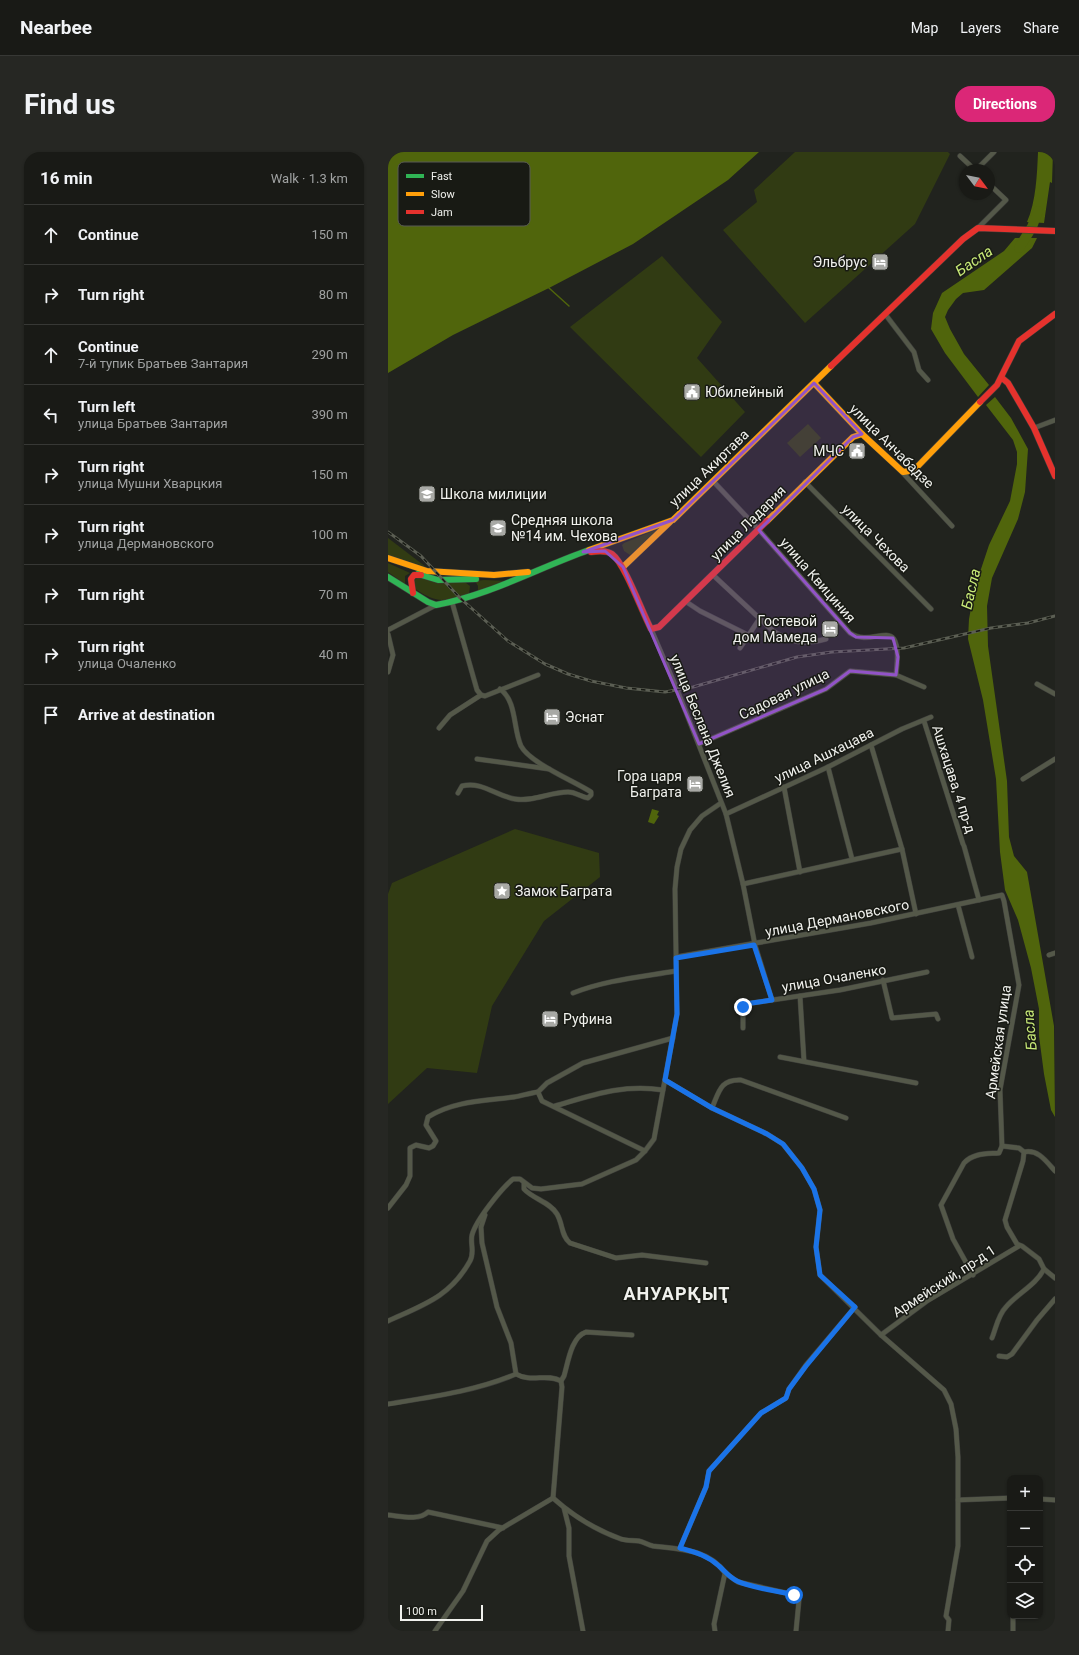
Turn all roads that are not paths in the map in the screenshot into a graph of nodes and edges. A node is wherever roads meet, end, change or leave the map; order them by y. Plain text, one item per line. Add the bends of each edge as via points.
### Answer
1 (994, 152) edge
2 (960, 156) dead end
3 (969, 164) edge
4 (981, 164) edge
5 (995, 190) edge
6 (978, 228) junction
7 (1055, 231) edge
8 (885, 314) junction
9 (1055, 314) edge
10 (1002, 378) junction
11 (928, 380) dead end
12 (814, 383) junction
13 (1055, 420) edge
14 (1034, 428) junction
15 (862, 434) junction
16 (900, 470) junction
17 (1055, 476) edge
18 (713, 481) junction
19 (805, 482) junction
20 (672, 520) junction
21 (952, 526) dead end
22 (759, 530) junction
23 (582, 552) junction
24 (391, 559) edge
25 (623, 567) junction
26 (533, 572) junction
27 (421, 575) junction
28 (500, 575) junction
29 (713, 575) junction
30 (388, 577) edge
31 (472, 584) junction
32 (414, 593) junction
33 (472, 596) junction
34 (685, 601) junction
35 (452, 602) junction
36 (436, 605) junction
37 (931, 609) dead end
38 (760, 618) junction
39 (651, 629) junction
40 (388, 630) edge
41 (388, 634) edge
42 (748, 635) junction
43 (826, 638) dead end
44 (740, 648) dead end
45 (388, 672) edge
46 (896, 674) junction
47 (538, 675) dead end
48 (1037, 684) dead end
49 (924, 687) dead end
50 (500, 689) junction
51 (1055, 694) edge
52 (481, 695) junction
53 (931, 717) dead end
54 (924, 721) junction
55 (439, 728) dead end
56 (699, 744) junction
57 (870, 745) junction
58 (477, 759) dead end
59 (1055, 759) edge
60 (828, 767) junction
61 (551, 770) junction
62 (1023, 779) dead end
63 (784, 787) junction
64 (458, 793) dead end
65 (721, 803) junction
66 (726, 814) junction
67 (902, 849) junction
68 (852, 859) junction
69 (800, 872) junction
70 (743, 884) junction
71 (1002, 895) joint
72 (979, 900) junction
73 (958, 905) junction
74 (916, 914) junction
75 (754, 945) junction
76 (1055, 952) edge
77 (1049, 955) dead end
78 (972, 957) dead end
79 (676, 958) junction
80 (676, 972) junction
81 (927, 972) dead end
82 (883, 980) junction
83 (573, 993) dead end
84 (800, 996) junction
85 (772, 1000) junction
86 (938, 1019) dead end
87 (743, 1028) dead end
88 (673, 1038) junction
89 (780, 1058) dead end
90 (804, 1061) junction
91 (665, 1080) junction
92 (916, 1083) dead end
93 (663, 1090) junction
94 (538, 1092) junction
95 (555, 1106) junction
96 (712, 1108) junction
97 (846, 1118) dead end
98 (1002, 1146) junction
99 (645, 1152) junction
100 (1024, 1152) junction
101 (1055, 1171) edge
102 (524, 1183) junction
103 (388, 1208) edge
104 (486, 1212) junction
105 (1019, 1246) junction
106 (706, 1262) dead end
107 (1044, 1269) junction
108 (973, 1274) junction
109 (1055, 1278) edge
110 (1055, 1299) edge
111 (855, 1307) junction
112 (388, 1321) edge
113 (632, 1335) dead end
114 (881, 1335) junction
115 (992, 1338) dead end
116 (999, 1356) dead end
117 (516, 1374) junction
118 (561, 1381) junction
119 (388, 1404) edge
120 (554, 1498) junction
121 (1007, 1498) edge
122 (1043, 1499) edge
123 (958, 1500) junction
124 (1055, 1500) edge
125 (564, 1508) junction
126 (388, 1515) edge
127 (503, 1528) junction
128 (680, 1548) junction
129 (724, 1573) junction
130 (1013, 1619) edge
131 (435, 1631) edge
132 (583, 1631) edge
133 (715, 1631) edge
134 (796, 1631) edge
135 (948, 1631) edge
136 (1013, 1631) edge

1 - 4 street
2 - 3 street
5 - 6 street via 1006,200
6 - 7 main road
6 - 8 main road, улица Акиртава via 950,250
8 - 11 street via 914,352 919,370
8 - 12 main road, улица Акиртава
9 - 10 main road via 1019,341
10 - 14 main road via 1008,383
10 - 16 main road via 941,444 914,469 905,472
12 - 15 main road, улица Анчабадзе
12 - 18 main road, улица Акиртава
13 - 14 street
14 - 17 main road
15 - 16 main road, улица Анчабадзе
15 - 19 main road, улица Ладария via 853,437
16 - 21 street, улица Анчабадзе
18 - 20 main road, улица Акиртава
18 - 22 street, улица Квициния
19 - 22 main road, улица Ладария
19 - 37 street, улица Чехова
20 - 23 main road, улица Акиртава
20 - 25 main road
22 - 29 main road, улица Ладария
22 - 46 street, улица Квициния via 850,633 856,637 887,635 893,638 897,643
23 - 25 main road, улица Беслана Джелия via 605,551 612,554
23 - 26 main road, улица Акиртава
24 - 27 main road
24 - 28 main road via 427,571
25 - 39 main road, улица Беслана Джелия
26 - 28 main road
26 - 33 main road, улица Акиртава via 502,587
27 - 31 main road
27 - 32 main road via 414,575 411,579 410,584
28 - 31 main road
29 - 34 main road, улица Ладария
29 - 38 street
30 - 32 main road
31 - 33 main road
32 - 36 main road
33 - 35 main road, улица Акиртава
34 - 39 main road, улица Ладария via 659,627
34 - 42 street
35 - 36 main road, улица Акиртава
35 - 52 street via 477,690
36 - 40 street, улица Акиртава
38 - 42 street
38 - 43 street via 773,631 796,643
39 - 56 street, улица Беслана Джелия
41 - 45 street via 393,654
42 - 44 street
46 - 49 street, Садовая улица
46 - 56 street, Садовая улица via 850,671 826,689
47 - 50 street
48 - 51 street
50 - 52 street via 485,696
50 - 61 street via 508,697 522,747 531,757
52 - 55 street via 450,715
53 - 54 street, улица Ашхацава
54 - 57 street, улица Ашхацава
54 - 72 street, Ашхацава, 4 пр-д
56 - 65 street, улица Беслана Джелия
57 - 60 street, улица Ашхацава
57 - 67 street
58 - 61 street
59 - 62 street
60 - 63 street, улица Ашхацава
60 - 68 street
61 - 64 street via 583,787 591,795 584,798 570,792 515,799 470,784 462,786
63 - 66 street, улица Ашхацава
63 - 69 street
65 - 66 street, улица Беслана Джелия
65 - 79 street via 702,816 690,830 681,849 675,889
66 - 70 street, улица Беслана Джелия
67 - 68 street
67 - 74 street
68 - 69 street
69 - 70 street
70 - 75 street, улица Беслана Джелия
71 - 72 street, улица Дермановского
71 - 98 street, Армейская улица via 1019,985 1000,1090
72 - 73 street, улица Дермановского
73 - 74 street, улица Дермановского
73 - 78 street
74 - 75 street, улица Дермановского
75 - 79 street, улица Дермановского
75 - 85 street, улица Беслана Джелия
76 - 77 street
79 - 80 street
80 - 83 street via 621,980
80 - 88 street via 677,1014
81 - 82 street, улица Очаленко
82 - 84 street, улица Очаленко
82 - 86 street via 892,1018 936,1014
84 - 85 street, улица Очаленко
84 - 90 street
85 - 87 street, улица Очаленко via 745,1004
88 - 91 street
88 - 94 street via 583,1063 547,1083
89 - 90 street
90 - 92 street
91 - 93 street
91 - 96 street
93 - 95 street via 642,1087 621,1089
93 - 99 street via 654,1139
94 - 95 street via 542,1101
94 - 103 street via 454,1105 428,1118 426,1125 436,1141 429,1148 412,1145 410,1176
95 - 99 street
96 - 97 street via 722,1085 727,1081 741,1080
96 - 111 street via 783,1144 802,1168 814,1189 820,1210 816,1247 820,1275
98 - 100 street via 1019,1148
98 - 108 street via 998,1153 969,1158 941,1205 953,1239
99 - 102 street via 636,1160 582,1184 541,1189 532,1188
100 - 101 street via 1036,1152
100 - 105 street via 1006,1220 1010,1234
102 - 104 street via 520,1179 514,1179 506,1185
102 - 106 street via 524,1189 529,1194 557,1214 565,1240 570,1243 616,1258 642,1255
104 - 112 street via 476,1223 470,1261 446,1292 436,1300
104 - 117 street via 481,1227 482,1243 497,1307 511,1343
105 - 107 street via 1039,1259
105 - 108 street, Армейский, пр-д 1
107 - 109 street
107 - 115 street via 1040,1277 1005,1307
108 - 114 street, Армейский, пр-д 1 via 927,1301
110 - 116 street via 1012,1354 1007,1357
111 - 114 street
111 - 128 street via 806,1366 789,1389 786,1398 761,1413 709,1471 706,1487
113 - 118 street via 586,1332 581,1334
114 - 123 street via 914,1366 933,1379 944,1390 951,1404 956,1436
117 - 118 street via 524,1379 555,1378
117 - 119 street via 501,1381 439,1396
118 - 120 street
120 - 125 street
120 - 127 street
121 - 123 street
122 - 124 street
123 - 135 street via 958,1546 946,1616 950,1620
125 - 128 street via 622,1539 640,1541 652,1546
125 - 132 street via 569,1528 569,1556
126 - 127 street via 418,1517 428,1512
127 - 131 street via 487,1541 463,1590
128 - 129 street via 711,1559
129 - 133 street via 714,1624
129 - 134 street via 738,1582 794,1595 799,1600
130 - 136 street

